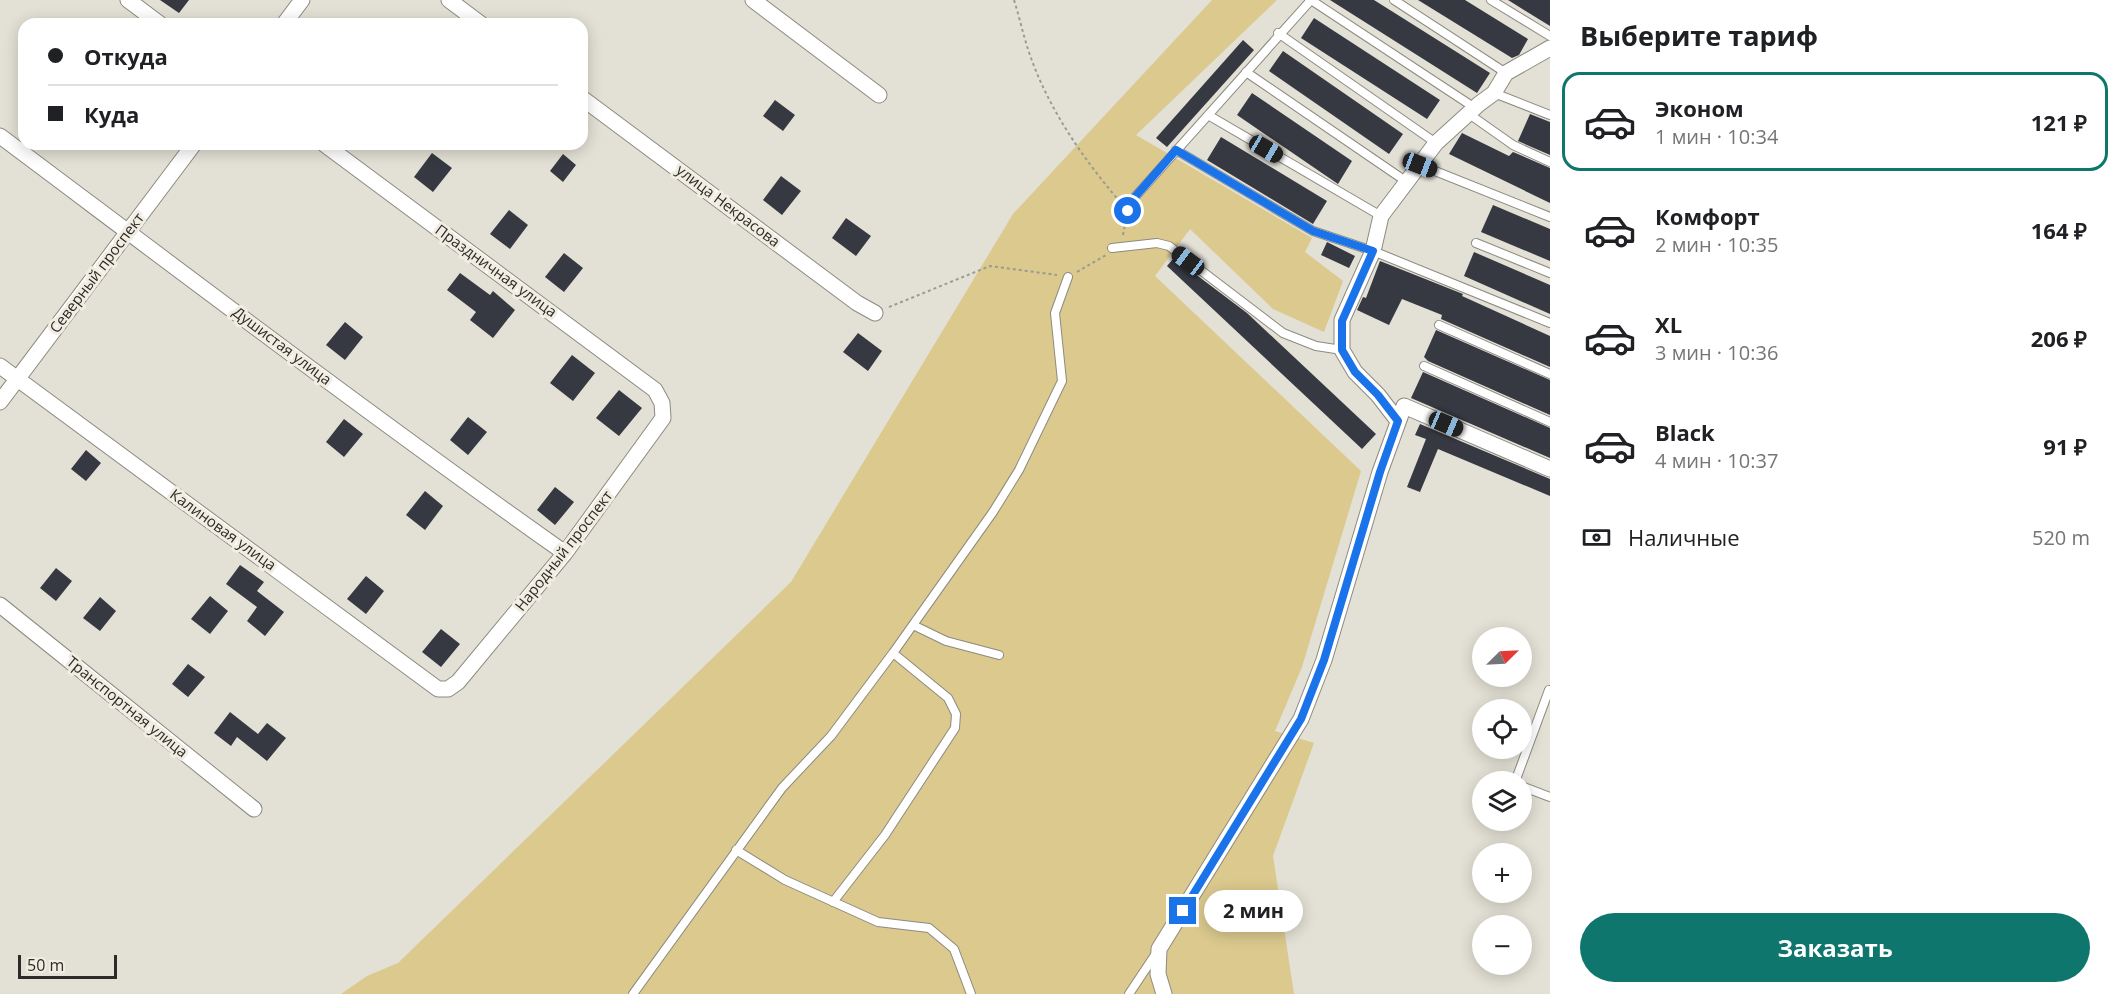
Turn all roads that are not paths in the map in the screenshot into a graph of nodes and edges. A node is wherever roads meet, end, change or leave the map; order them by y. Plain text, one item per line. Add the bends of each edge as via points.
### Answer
1 (128, 0) edge
2 (302, 0) edge
3 (449, 0) edge
4 (753, 0) edge
5 (1394, 0) edge
6 (1491, 0) edge
7 (152, 18) edge
8 (288, 18) edge
9 (473, 18) edge
10 (1278, 33) junction
11 (1550, 36) edge
12 (1550, 48) edge
13 (1246, 72) junction
14 (1506, 73) junction
15 (1494, 93) junction
16 (879, 95) dead end
17 (588, 102) edge
18 (1472, 111) junction
19 (1208, 115) junction
20 (1550, 115) edge
21 (0, 136) edge
22 (1436, 143) junction
23 (18, 150) edge
24 (19, 150) edge
25 (190, 150) edge
26 (332, 150) edge
27 (1176, 150) junction
28 (1550, 162) edge
29 (1420, 165) junction
30 (1407, 183) junction
31 (1128, 211) road end
32 (1381, 216) junction
33 (1550, 217) edge
34 (128, 232) junction
35 (1476, 243) dead end
36 (1112, 248) road end
37 (1373, 251) junction
38 (1550, 273) edge
39 (1068, 277) road end
40 (875, 313) road end
41 (1550, 323) edge
42 (1439, 325) dead end
43 (1342, 350) junction
44 (0, 366) edge
45 (1424, 366) dead end
46 (1550, 374) edge
47 (17, 379) junction
48 (0, 402) edge
49 (662, 403) joint
50 (1398, 421) junction
51 (1550, 422) edge
52 (1550, 469) edge
53 (565, 553) junction
54 (0, 605) edge
55 (913, 626) junction
56 (893, 653) junction
57 (999, 655) dead end
58 (448, 689) joint
59 (1549, 690) edge
60 (1519, 771) edge
61 (1532, 790) edge
62 (1550, 797) edge
63 (254, 809) dead end
64 (736, 850) junction
65 (833, 902) junction
66 (1159, 949) junction
67 (633, 994) edge
68 (971, 994) edge
69 (1129, 994) edge
70 (1164, 994) edge

1 - 7 street
2 - 8 street
3 - 9 street
4 - 16 street
5 - 14 lane
6 - 11 lane
10 - 13 lane
10 - 18 lane via 1311,0
10 - 22 lane
12 - 14 street
13 - 19 lane
13 - 30 lane
14 - 15 street
15 - 18 street
15 - 20 lane
17 - 40 street, улица Некрасова
18 - 22 street
18 - 28 lane via 1513,145
19 - 27 lane
19 - 32 lane
21 - 23 street, Душистая улица
22 - 29 street
24 - 34 street, Душистая улица
25 - 34 street, Северный проспект
26 - 49 street, Праздничная улица via 655,390
27 - 31 lane via 1134,198
27 - 37 lane via 1313,231
29 - 30 street
29 - 33 lane
30 - 32 street
32 - 37 street
34 - 47 street, Северный проспект
34 - 53 street, Душистая улица via 392,431
35 - 38 lane
36 - 43 lane via 1157,243 1169,246 1283,333 1316,346
37 - 41 lane
37 - 43 street via 1342,321
39 - 55 lane via 1055,313 1062,381 1019,470
42 - 46 lane
43 - 50 street via 1355,372
44 - 47 street, Калиновая улица
45 - 51 lane
47 - 48 street, Северный проспект
47 - 58 street, Калиновая улица via 438,689
49 - 53 street, Народный проспект via 663,418
50 - 52 street via 1404,406
50 - 66 street via 1324,660 1301,719
53 - 58 street, Народный проспект via 458,682
54 - 63 street, Транспортная улица
55 - 56 lane
55 - 57 lane via 946,641
56 - 64 lane via 831,736 782,789
56 - 65 lane via 948,698 956,714 955,728 885,835
59 - 60 lane
61 - 62 lane
64 - 65 lane via 785,880
64 - 67 lane
65 - 68 lane via 878,921 929,928 954,949
66 - 69 lane
66 - 70 street via 1158,974

